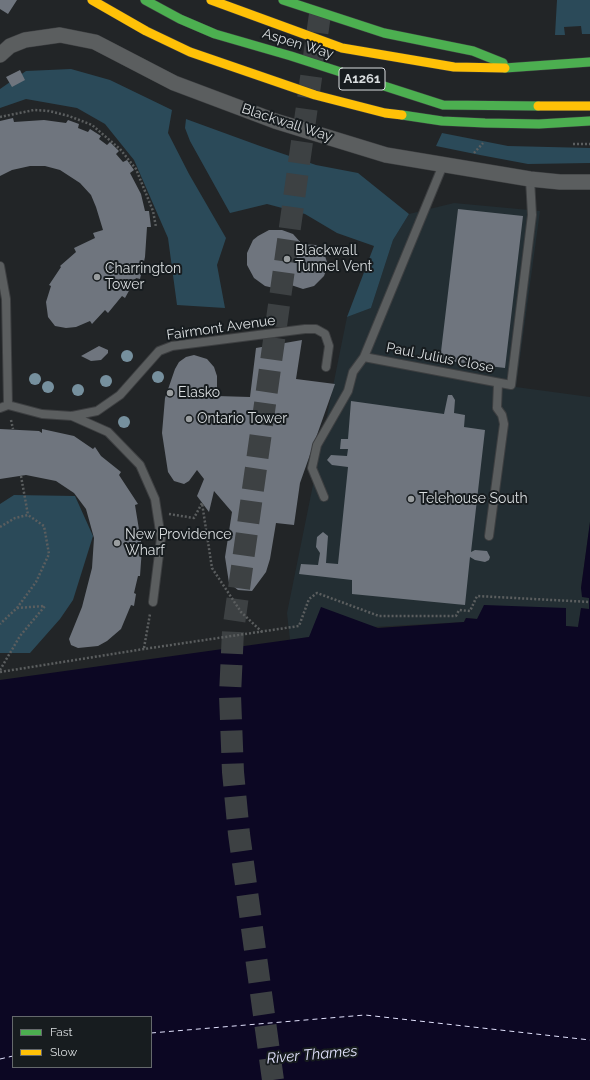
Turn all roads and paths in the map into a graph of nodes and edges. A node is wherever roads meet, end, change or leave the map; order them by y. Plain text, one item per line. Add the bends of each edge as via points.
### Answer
1 (92, 0) edge
2 (145, 0) edge
3 (212, 0) edge
4 (283, 0) edge
5 (0, 55) edge
6 (590, 62) edge
7 (516, 68) junction
8 (590, 106) edge
9 (0, 117) edge
10 (590, 121) edge
11 (485, 142) dead end
12 (570, 144) dead end
13 (590, 144) edge
14 (443, 166) junction
15 (468, 170) junction
16 (530, 179) junction
17 (590, 182) edge
18 (156, 227) dead end
19 (0, 266) edge
20 (364, 357) junction
21 (326, 367) dead end
22 (498, 383) junction
23 (8, 405) junction
24 (0, 408) edge
25 (72, 416) junction
26 (21, 476) dead end
27 (324, 497) dead end
28 (157, 512) junction
29 (28, 515) junction
30 (0, 527) edge
31 (489, 536) dead end
32 (153, 602) joint
33 (589, 602) edge
34 (17, 608) junction
35 (0, 624) edge
36 (262, 632) junction
37 (144, 649) junction
38 (0, 671) edge

1 - 10 highway, A1261 via 146,31 190,52 315,95 385,114 485,123 538,124
2 - 8 highway, Aspen Way / A1261 via 215,34 443,105
3 - 7 highway, Aspen Way / A1261 via 342,48 454,67
4 - 7 highway, A1261 via 384,34 473,51
5 - 14 street, Blackwall Way via 10,46 26,40 60,35 94,42 174,82 275,121 386,155
6 - 7 highway, Aspen Way / A1261
9 - 18 path via 34,110 49,111 92,126 120,149 136,169 153,211
11 - 15 path via 474,152
12 - 13 path
14 - 15 street, Blackwall Way
14 - 20 lane, Paul Julius Close
15 - 16 street, Blackwall Way
16 - 17 street, Blackwall Way
16 - 22 lane, Paul Julius Close via 532,215 511,385
19 - 23 lane via 6,299
20 - 22 lane, Paul Julius Close
20 - 27 lane via 353,372 348,391 317,446 312,468
21 - 25 lane, Fairmont Avenue via 329,346 325,334 316,329 172,346 159,351 120,395 103,407 97,411
22 - 31 lane via 497,408 504,424
23 - 24 lane
23 - 25 lane, Fairmont Avenue via 42,414
25 - 28 lane via 108,432 140,465 155,499
26 - 29 path
28 - 32 lane via 161,538
28 - 36 path via 194,518 202,503 212,568 241,612
29 - 30 path via 15,518
29 - 34 path via 44,526 49,554 36,582
32 - 37 path
33 - 36 path via 477,596 470,611 459,610 456,616 378,616 317,593 309,599 299,626
34 - 35 path
34 - 38 path via 45,606 20,636
36 - 37 path
37 - 38 path

